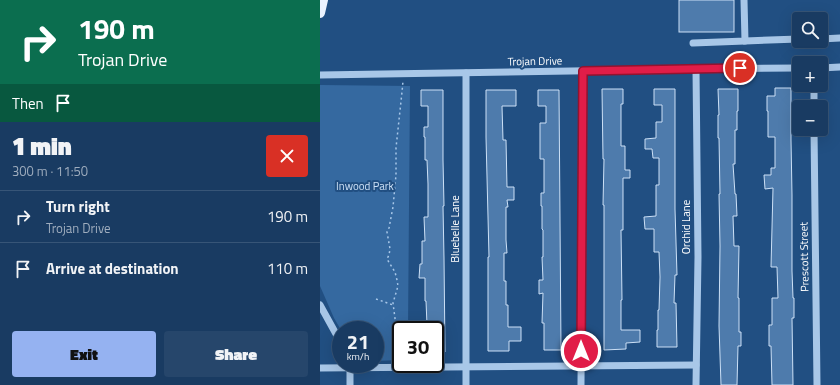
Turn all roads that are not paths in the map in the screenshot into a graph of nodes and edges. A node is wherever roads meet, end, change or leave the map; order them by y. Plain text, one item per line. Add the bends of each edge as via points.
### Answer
1 (324, 0) edge
2 (744, 0) edge
3 (320, 13) edge
4 (840, 38) edge
5 (792, 39) edge
6 (828, 39) edge
7 (745, 41) junction
8 (693, 43) dead end
9 (792, 68) edge
10 (828, 68) edge
11 (840, 68) edge
12 (696, 69) junction
13 (583, 71) junction
14 (466, 73) junction
15 (320, 74) edge
16 (814, 136) edge
17 (320, 305) edge
18 (332, 327) edge
19 (696, 365) junction
20 (332, 367) edge
21 (384, 367) edge
22 (465, 367) junction
23 (581, 367) junction
24 (320, 368) edge
25 (350, 373) edge
26 (350, 385) edge
27 (466, 385) edge
28 (581, 385) edge
29 (696, 385) edge
30 (816, 385) edge

1 - 3 main road
2 - 7 street
4 - 6 street
5 - 7 street
7 - 8 street
9 - 12 street, Trojan Drive
10 - 11 street
12 - 13 street, Trojan Drive
12 - 19 street, Orchid Lane
13 - 14 street, Trojan Drive
13 - 23 street
14 - 15 street, Trojan Drive
14 - 22 street, Bluebelle Lane
16 - 30 street, Prescott Street
17 - 18 street
19 - 23 street
19 - 29 street, Orchid Lane
20 - 24 street
21 - 22 street
22 - 23 street
22 - 27 street, Bluebelle Lane
23 - 28 street
25 - 26 street

